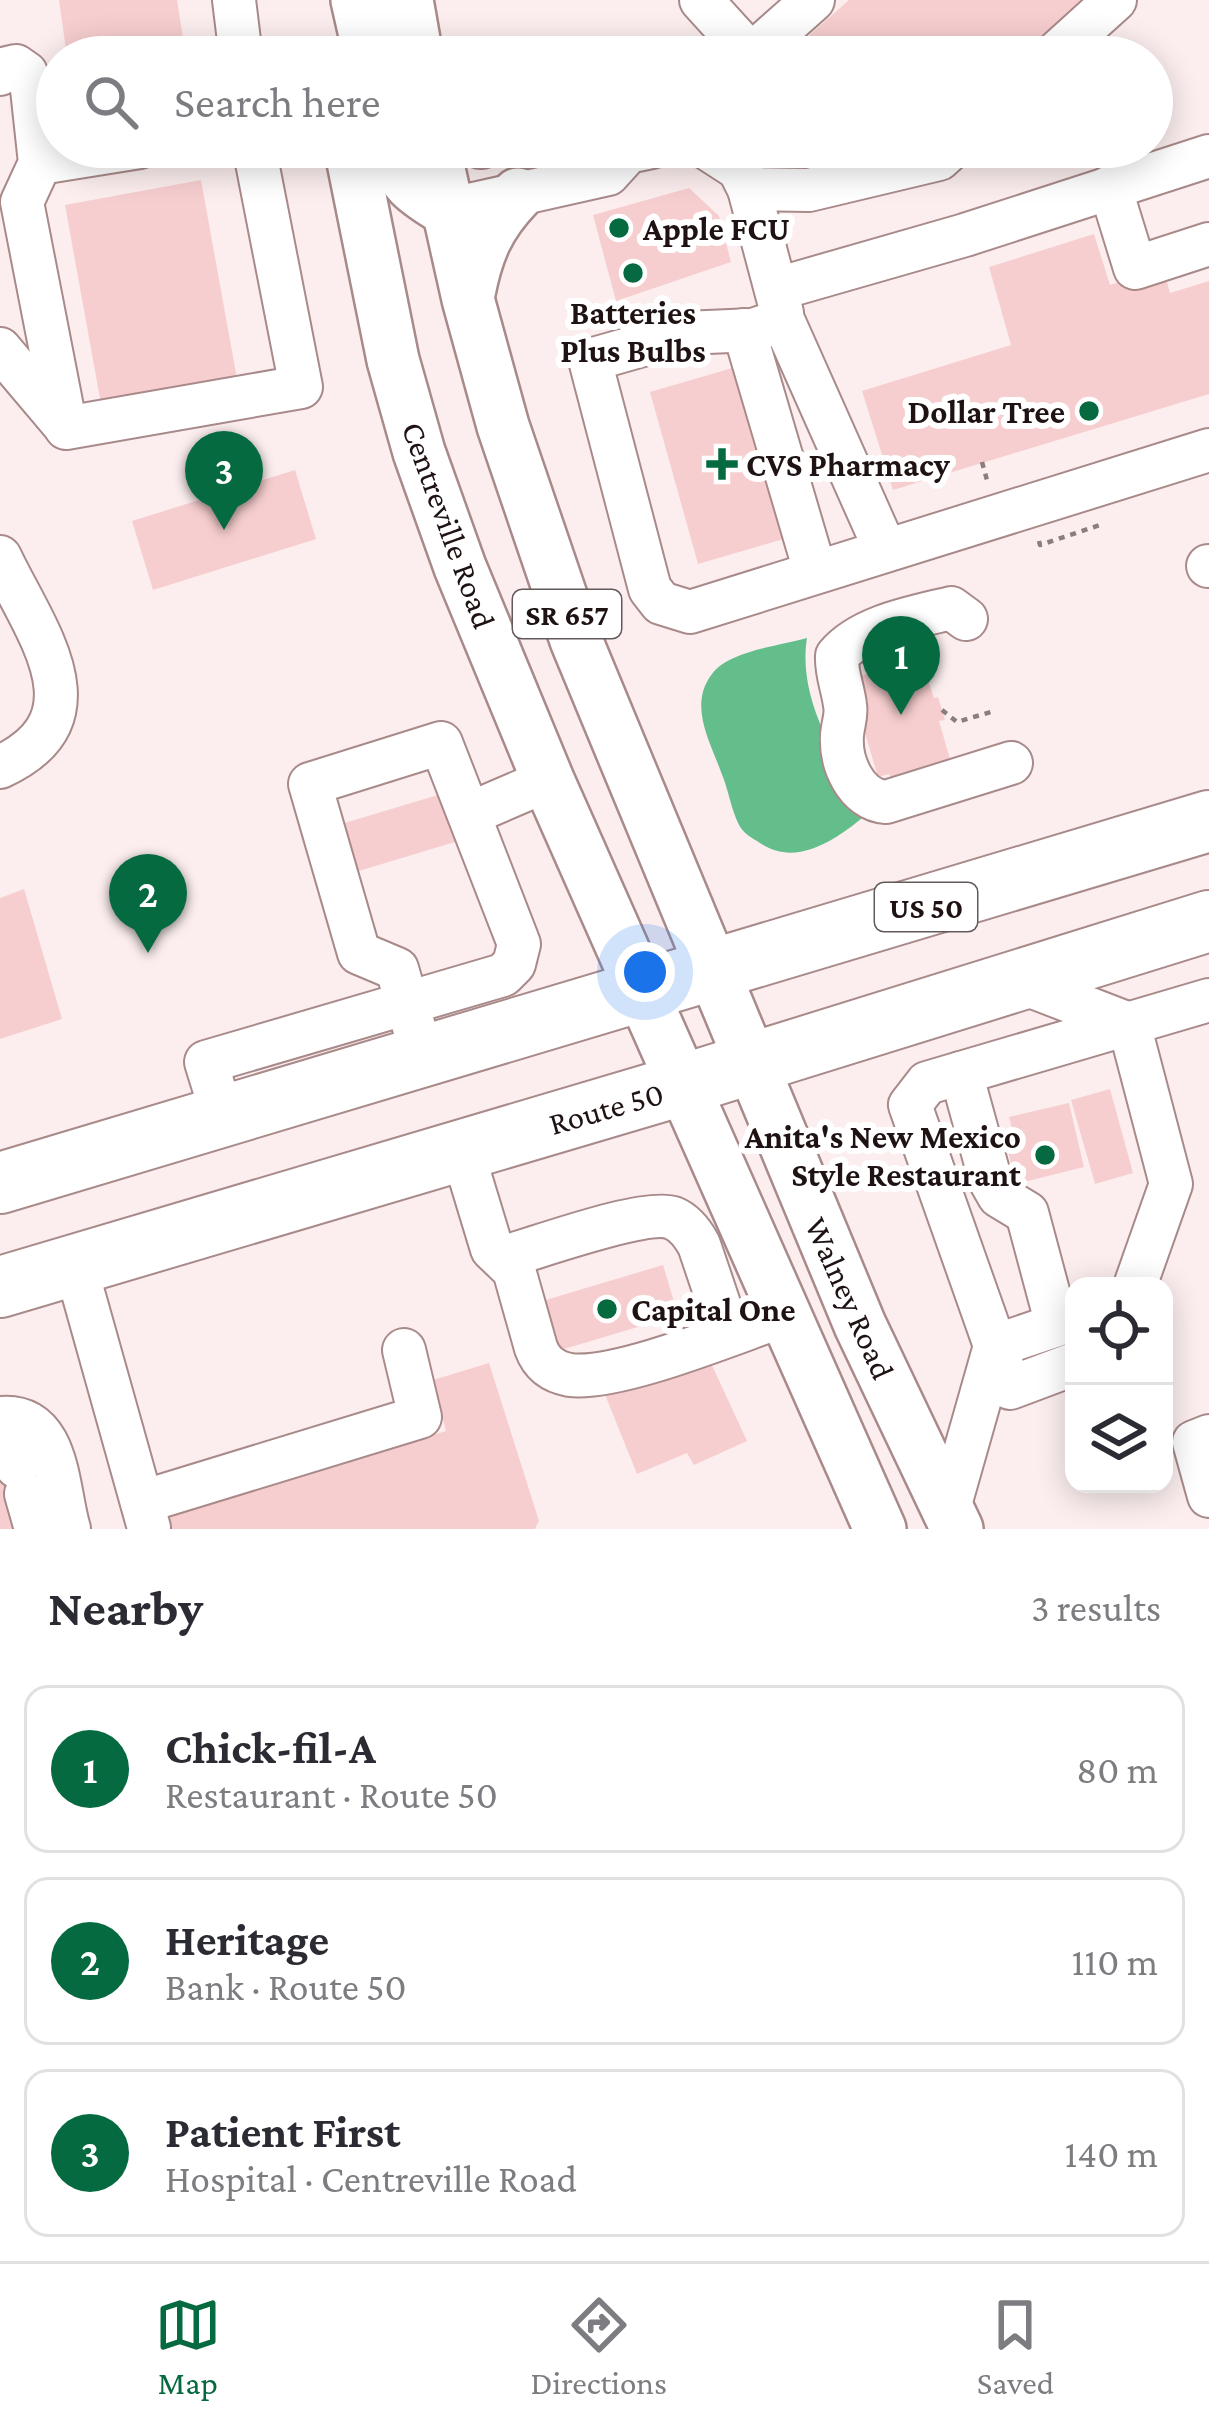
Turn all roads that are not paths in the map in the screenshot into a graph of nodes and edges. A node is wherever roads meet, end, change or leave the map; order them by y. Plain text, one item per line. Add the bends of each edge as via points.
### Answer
1 (234, 0) edge
2 (327, 0) edge
3 (357, 0) edge
4 (406, 0) edge
5 (701, 0) edge
6 (813, 0) edge
7 (1115, 0) edge
8 (238, 36) edge
9 (333, 36) edge
10 (365, 36) edge
11 (413, 36) edge
12 (732, 36) edge
13 (772, 36) edge
14 (1075, 36) edge
15 (0, 74) edge
16 (36, 126) edge
17 (1209, 156) edge
18 (38, 168) edge
19 (258, 168) edge
20 (354, 168) edge
21 (395, 168) edge
22 (438, 168) edge
23 (615, 168) edge
24 (737, 168) edge
25 (898, 168) edge
26 (1172, 168) edge
27 (1173, 168) edge
28 (1110, 188) junction
29 (749, 189) junction
30 (518, 194) junction
31 (447, 210) junction
32 (1209, 244) edge
33 (468, 299) junction
34 (768, 313) junction
35 (0, 349) edge
36 (67, 428) junction
37 (1209, 450) edge
38 (885, 549) junction
39 (0, 557) edge
40 (815, 571) junction
41 (965, 619) dead end
42 (1011, 763) dead end
43 (0, 767) edge
44 (548, 780) junction
45 (469, 814) junction
46 (1209, 821) edge
47 (1209, 921) edge
48 (715, 970) junction
49 (1016, 980) junction
50 (644, 992) junction
51 (1206, 1013) edge
52 (1129, 1024) junction
53 (415, 1030) junction
54 (752, 1064) junction
55 (961, 1073) junction
56 (682, 1085) junction
57 (462, 1150) junction
58 (0, 1183) edge
59 (504, 1257) junction
60 (75, 1264) junction
61 (1139, 1277) edge
62 (0, 1287) edge
63 (785, 1315) junction
64 (729, 1334) junction
65 (995, 1346) junction
66 (404, 1350) dead end
67 (1065, 1367) edge
68 (4, 1418) edge
69 (1209, 1436) edge
70 (30, 1496) edge
71 (1209, 1496) edge
72 (145, 1516) edge
73 (953, 1519) edge
74 (69, 1529) edge
75 (880, 1529) edge

1 - 8 street
2 - 9 main road
3 - 10 main road
4 - 11 main road
5 - 12 street
6 - 13 street
7 - 14 street
15 - 16 street via 16,66 26,73
17 - 27 street
18 - 36 street via 22,202
19 - 36 street via 302,387
20 - 44 main road, Centreville Road / SR 657 via 419,452
21 - 31 main road via 414,191
22 - 31 main road, SR 657
23 - 30 street
24 - 29 street
25 - 29 street via 808,190
26 - 28 street
28 - 32 street via 1135,268
28 - 34 street
29 - 34 street
30 - 31 street
30 - 33 main road via 477,252
31 - 33 main road, SR 657
33 - 48 main road, SR 657 via 576,640
34 - 38 street
34 - 40 street
34 - 40 street via 590,360 650,590 661,603 690,612
35 - 36 street
37 - 38 street
38 - 40 street
39 - 43 street via 54,671 58,697 50,728
41 - 42 street via 952,608 848,643 837,656 846,711 841,740 852,779 873,801 886,802
44 - 45 street
44 - 50 main road, Centreville Road / SR 657
45 - 53 street via 519,944 514,964
45 - 53 street via 441,743 310,784 358,952 397,969
46 - 48 highway, US 50
47 - 49 highway, Route 50
48 - 50 highway, US 50
48 - 54 main road, SR 657
49 - 52 street
49 - 54 highway, Route 50
50 - 53 highway, US 50
50 - 56 main road, Centreville Road / SR 657
51 - 52 street
52 - 55 street
52 - 61 street via 1171,1184
53 - 58 highway, US 50 via 223,1117
54 - 56 highway, Route 50
54 - 73 main road, Walney Road / SR 657 via 860,1325
55 - 65 street via 927,1082 910,1113
55 - 65 street via 991,1182 1027,1213 1057,1325
56 - 57 highway, Route 50
56 - 63 main road, Walney Road / SR 657
57 - 59 street via 492,1249
57 - 60 highway, Route 50
59 - 64 street via 618,1224 676,1219 699,1245
59 - 64 street via 540,1360 560,1372 619,1370
60 - 62 highway, Route 50
60 - 72 street
63 - 64 street
63 - 75 main road, Walney Road / SR 657
65 - 67 street via 1010,1388
65 - 73 street
66 - 72 street via 420,1417
68 - 70 street
68 - 74 street via 44,1437
69 - 71 street via 1194,1442

